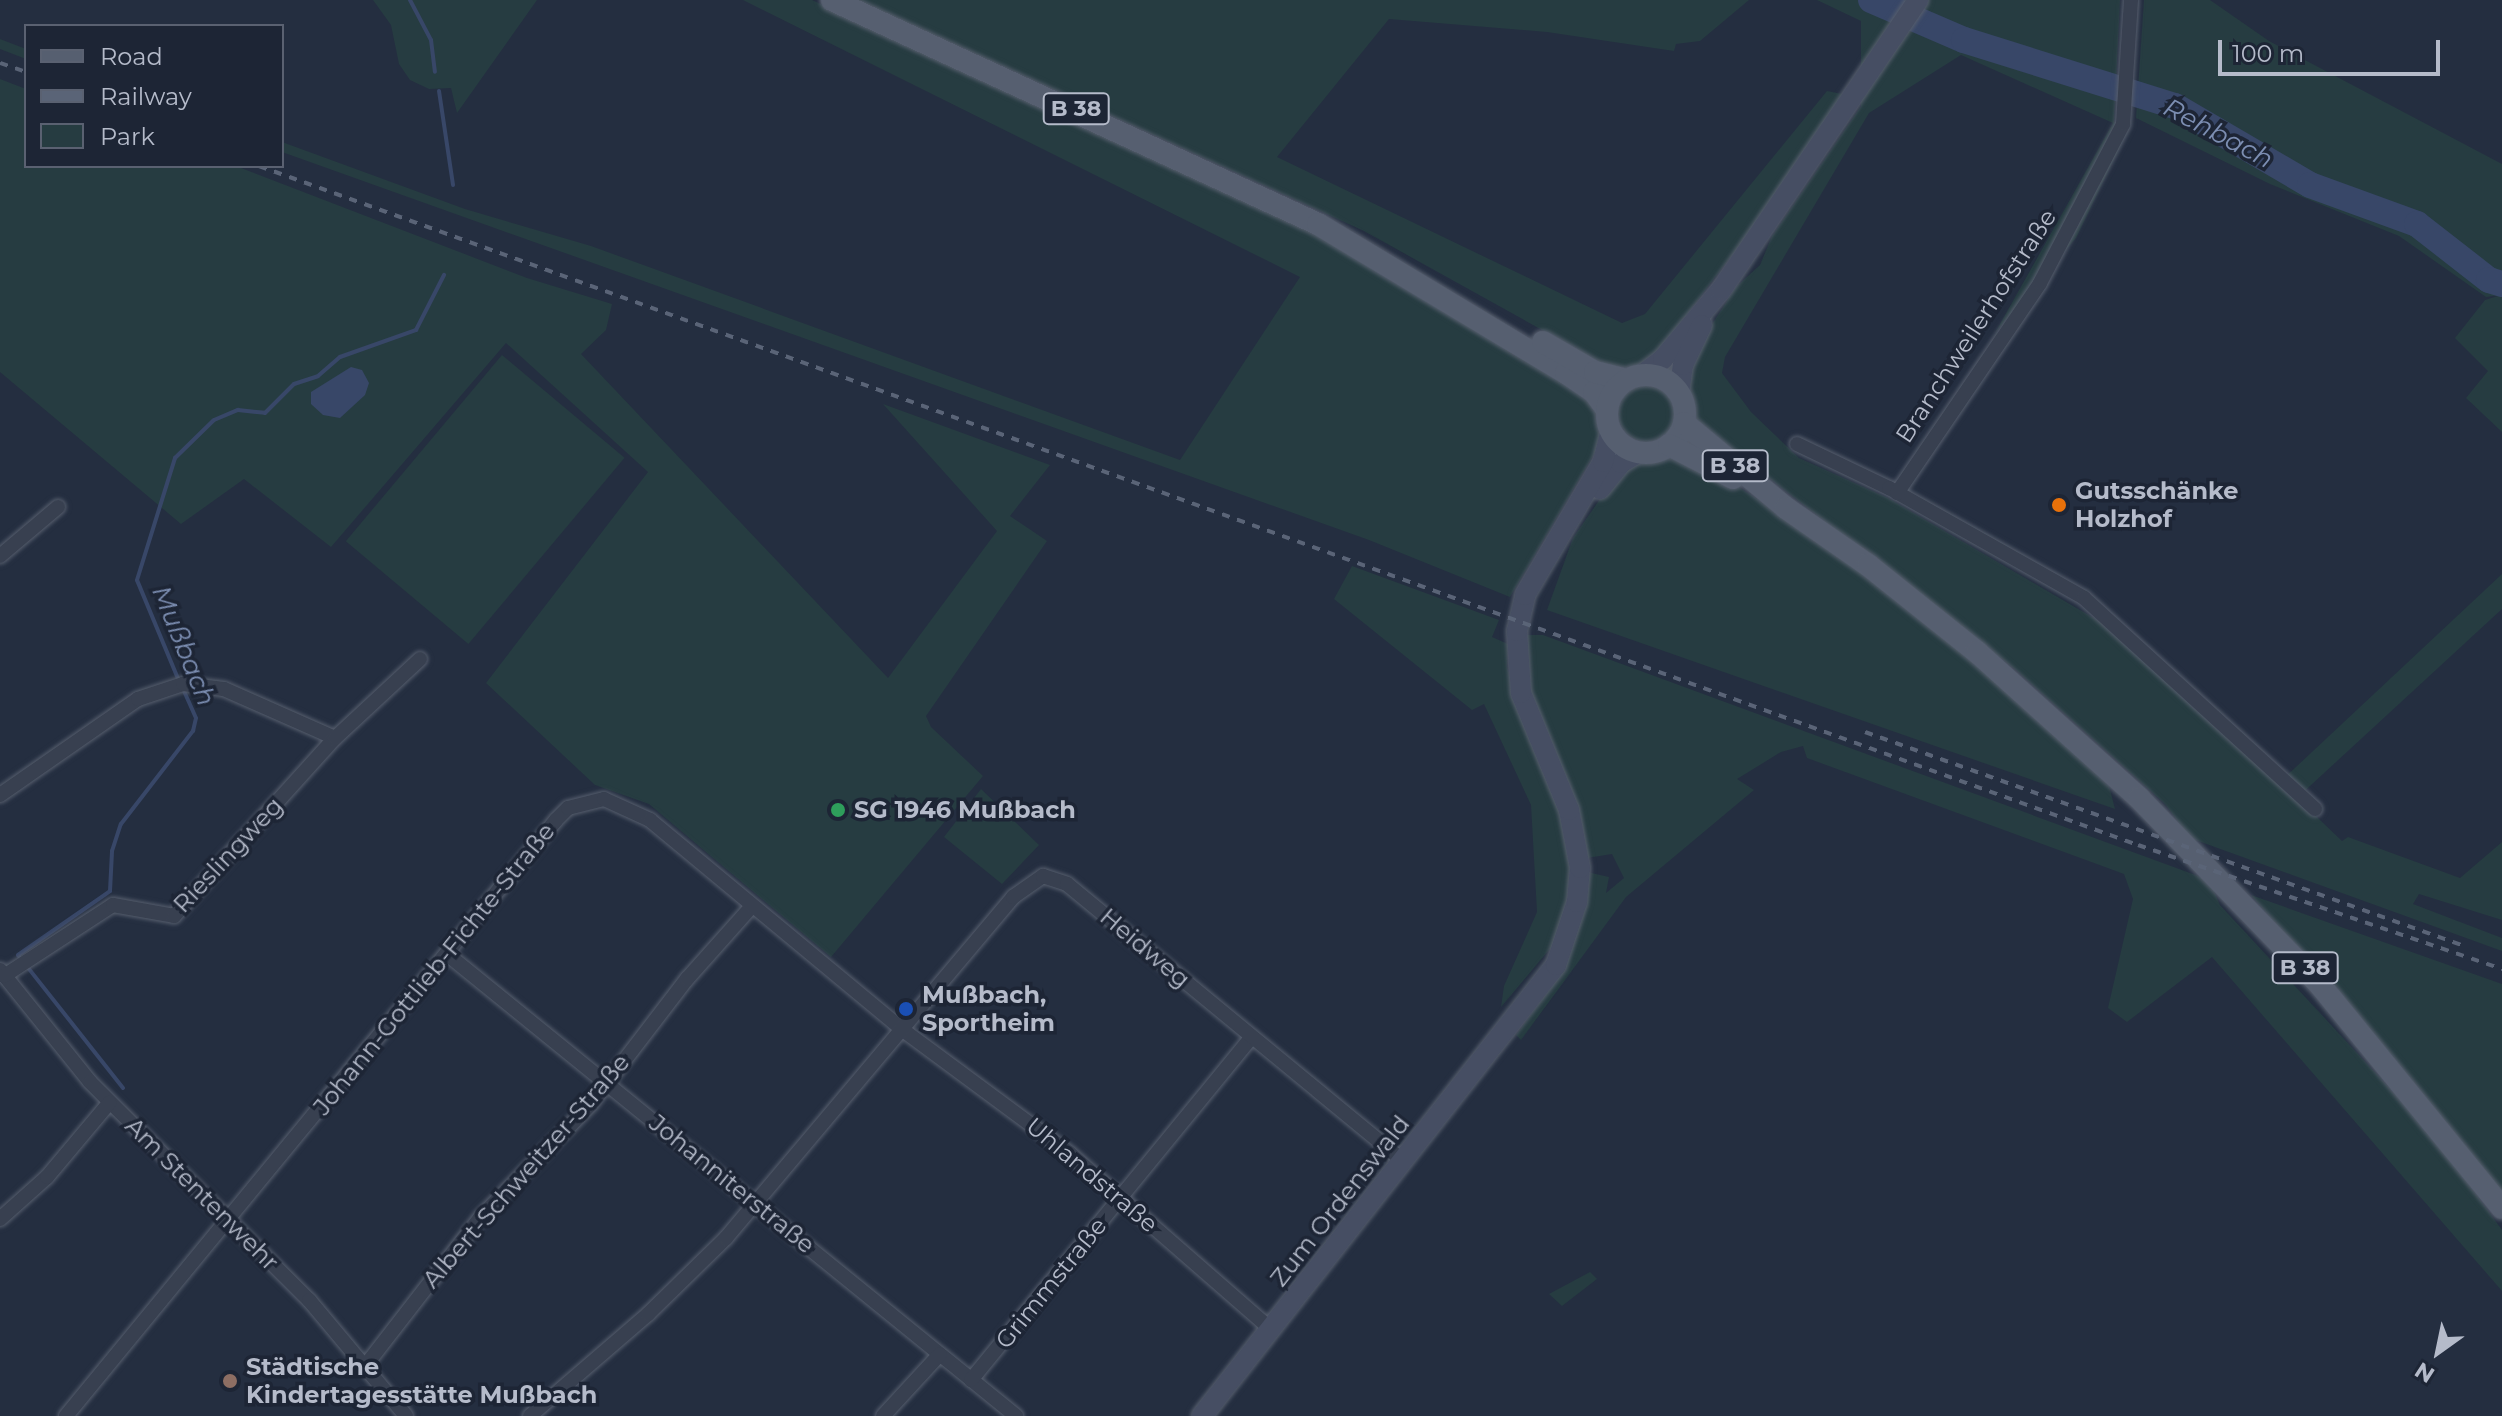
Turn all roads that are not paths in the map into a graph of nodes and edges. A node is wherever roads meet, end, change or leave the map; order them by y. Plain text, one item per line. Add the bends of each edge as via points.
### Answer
1 (832, 0) edge
2 (2131, 0) edge
3 (1916, 3) edge
4 (1318, 224) junction
5 (1721, 290) junction
6 (1634, 378) junction
7 (1679, 393) junction
8 (1609, 420) junction
9 (1684, 423) junction
10 (1797, 444) dead end
11 (1669, 445) junction
12 (1639, 452) junction
13 (1897, 493) junction
14 (58, 507) dead end
15 (1786, 508) junction
16 (1557, 542) junction
17 (0, 556) edge
18 (420, 659) dead end
19 (335, 738) junction
20 (0, 795) edge
21 (2315, 809) dead end
22 (752, 906) junction
23 (447, 954) junction
24 (2, 973) edge
25 (903, 1030) junction
26 (1252, 1037) junction
27 (609, 1083) junction
28 (109, 1103) junction
29 (1404, 1162) junction
30 (1120, 1197) junction
31 (756, 1205) junction
32 (2502, 1208) edge
33 (0, 1219) edge
34 (228, 1220) junction
35 (1272, 1330) junction
36 (940, 1354) junction
37 (366, 1365) junction
38 (971, 1380) junction
39 (66, 1416) edge
40 (406, 1416) edge
41 (530, 1416) edge
42 (883, 1416) edge
43 (1016, 1416) edge
44 (1202, 1416) edge

1 - 4 main road, B 38
2 - 13 street, Branchweilerhofstraße via 2123,124 2040,283
3 - 5 street
4 - 6 main road, B 38 via 1422,274 1595,372
4 - 8 main road, B 38 via 1566,373 1594,392
5 - 6 street via 1663,359
5 - 7 street via 1683,365
6 - 7 main road via 1660,378
6 - 8 main road via 1614,391
7 - 9 main road
8 - 12 main road via 1624,445
8 - 16 street, Zum Ordenswald via 1603,462
9 - 11 main road
9 - 15 main road, B 38
10 - 13 street
11 - 12 main road
11 - 15 main road, B 38
12 - 16 street, Zum Ordenswald via 1617,468
13 - 21 street via 2084,598
14 - 17 street
15 - 32 main road, B 38 via 1977,652 2139,798 2321,986
16 - 29 street, Zum Ordenswald via 1525,595 1516,662 1521,693 1569,810 1580,888 1563,943 1535,977 1517,1015
18 - 19 street, Rieslingweg
19 - 20 street via 224,689 179,685 138,699
19 - 24 street, Rieslingweg via 174,916 113,905
22 - 23 street, Johann-Gottlieb-Fichte-Straße via 632,808 604,799 584,802 556,820
22 - 25 street, Johann-Gottlieb-Fichte-Straße
22 - 27 street, Albert-Schweitzer-Straße via 687,979
23 - 27 street, Johanniterstraße
23 - 34 street, Johann-Gottlieb-Fichte-Straße
24 - 28 street, Am Stentenwehr
25 - 26 street, Heidweg via 1013,897 1043,876 1067,884
25 - 30 street, Uhlandstraße via 1030,1122
25 - 31 street
26 - 29 street, Heidweg
26 - 30 street, Grimmstraße
27 - 31 street, Johanniterstraße
27 - 37 street, Albert-Schweitzer-Straße via 480,1218
28 - 33 street via 47,1177
28 - 34 street, Am Stentenwehr
29 - 35 street, Zum Ordenswald
30 - 35 street, Uhlandstraße
30 - 38 street, Grimmstraße
31 - 36 street, Johanniterstraße
31 - 41 street via 656,1307
34 - 37 street, Am Stentenwehr
34 - 39 street, Johann-Gottlieb-Fichte-Straße
35 - 44 street, Zum Ordenswald
36 - 38 street, Johanniterstraße
36 - 42 street
37 - 40 street, Am Stentenwehr
38 - 43 street, Johanniterstraße

